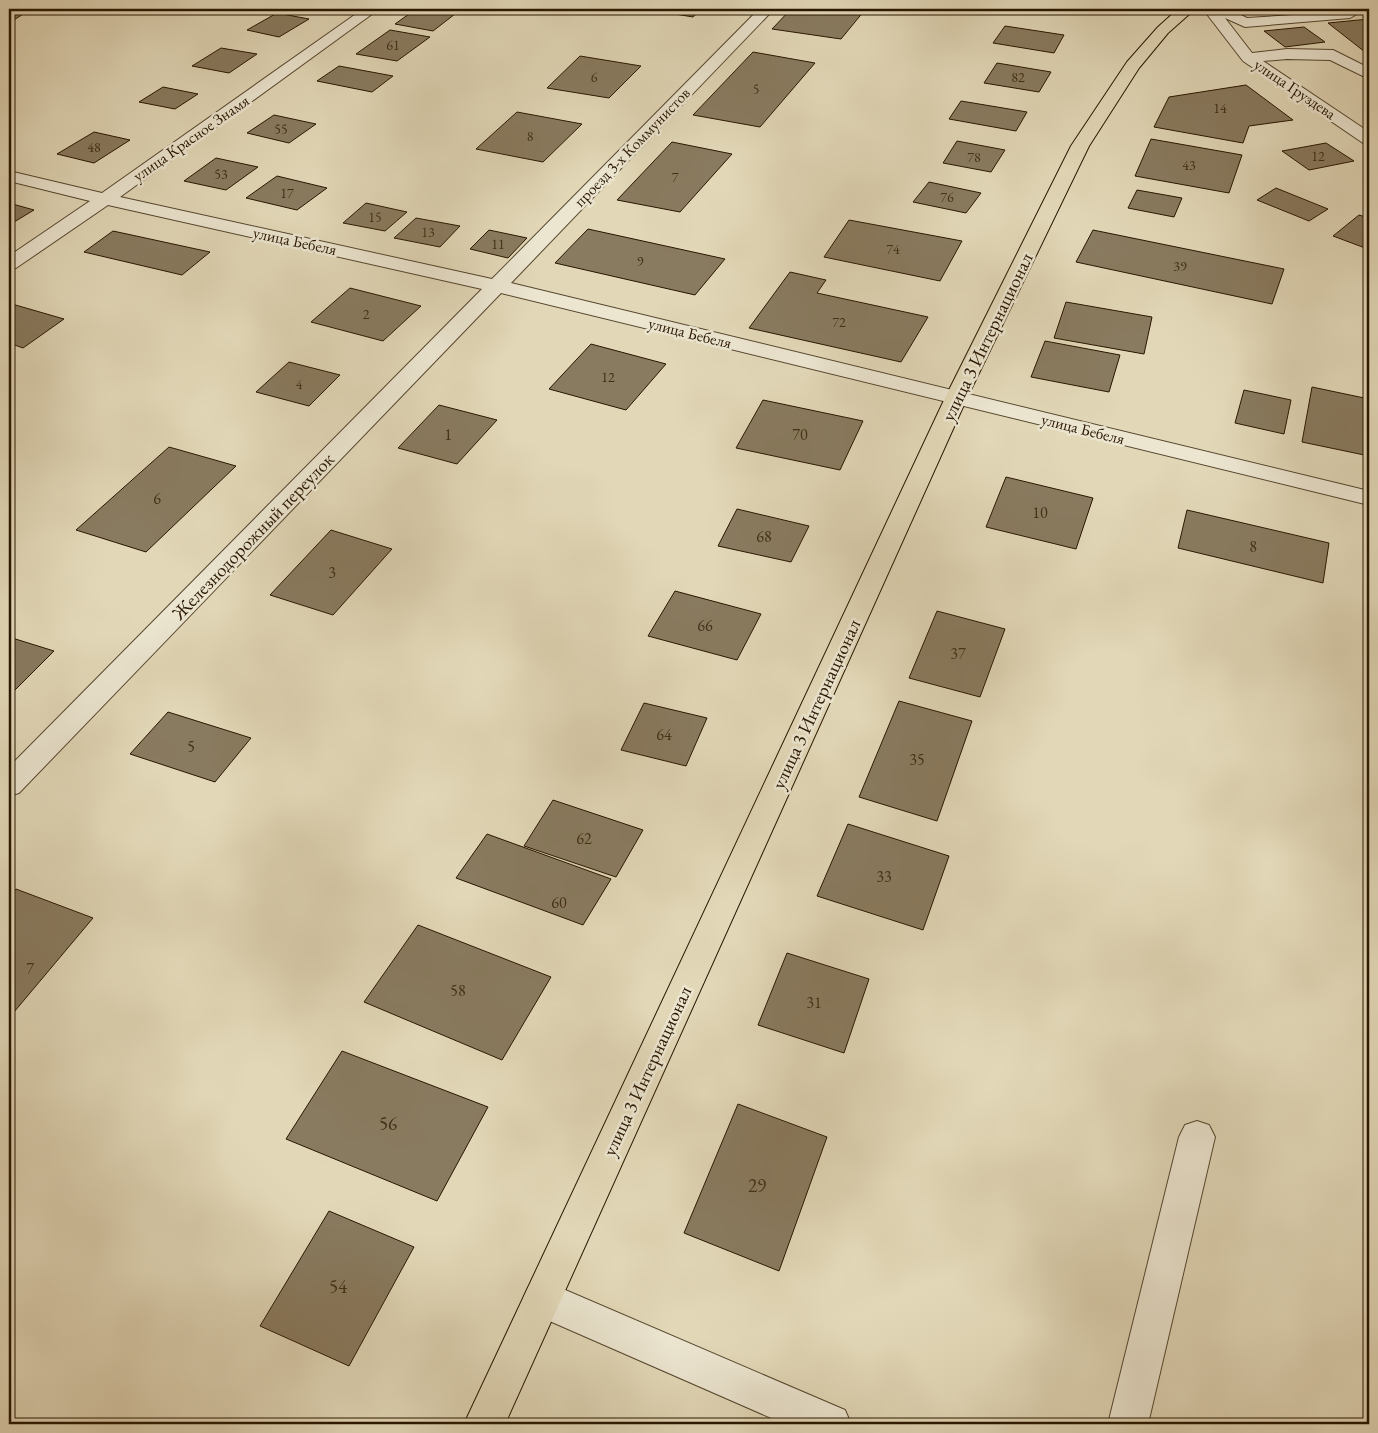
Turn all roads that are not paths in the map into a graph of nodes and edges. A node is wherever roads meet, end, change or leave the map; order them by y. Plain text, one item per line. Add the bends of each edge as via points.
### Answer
1 (372, 9) edge
2 (767, 9) edge
3 (1188, 9) edge
4 (1210, 9) edge
5 (1218, 9) edge
6 (1350, 14) dead end
7 (1248, 58) junction
8 (1369, 74) edge
9 (1369, 139) edge
10 (9, 176) edge
11 (105, 199) junction
12 (9, 264) edge
13 (497, 286) junction
14 (956, 398) junction
15 (1369, 498) edge
16 (9, 785) edge
17 (1197, 1137) dead end
18 (542, 1299) junction
19 (484, 1424) edge
20 (831, 1424) edge
21 (1128, 1424) edge

1 - 11 street, улица Красное Знамя
2 - 13 street, проезд 3-х Коммунистов
3 - 14 main road, улица 3 Интернационал via 1163,30 1133,65 1080,146
4 - 7 street, улица Груздева
5 - 6 street via 1245,23
7 - 8 street via 1287,54 1333,55
7 - 9 street, улица Груздева
10 - 11 street, улица Бебеля
11 - 12 street, улица Красное Знамя
11 - 13 street, улица Бебеля
13 - 14 street, улица Бебеля
13 - 16 street, Железнодорожный переулок
14 - 15 street, улица Бебеля
14 - 18 main road, улица 3 Интернационал
17 - 21 street
18 - 19 main road, улица 3 Интернационал
18 - 20 street

